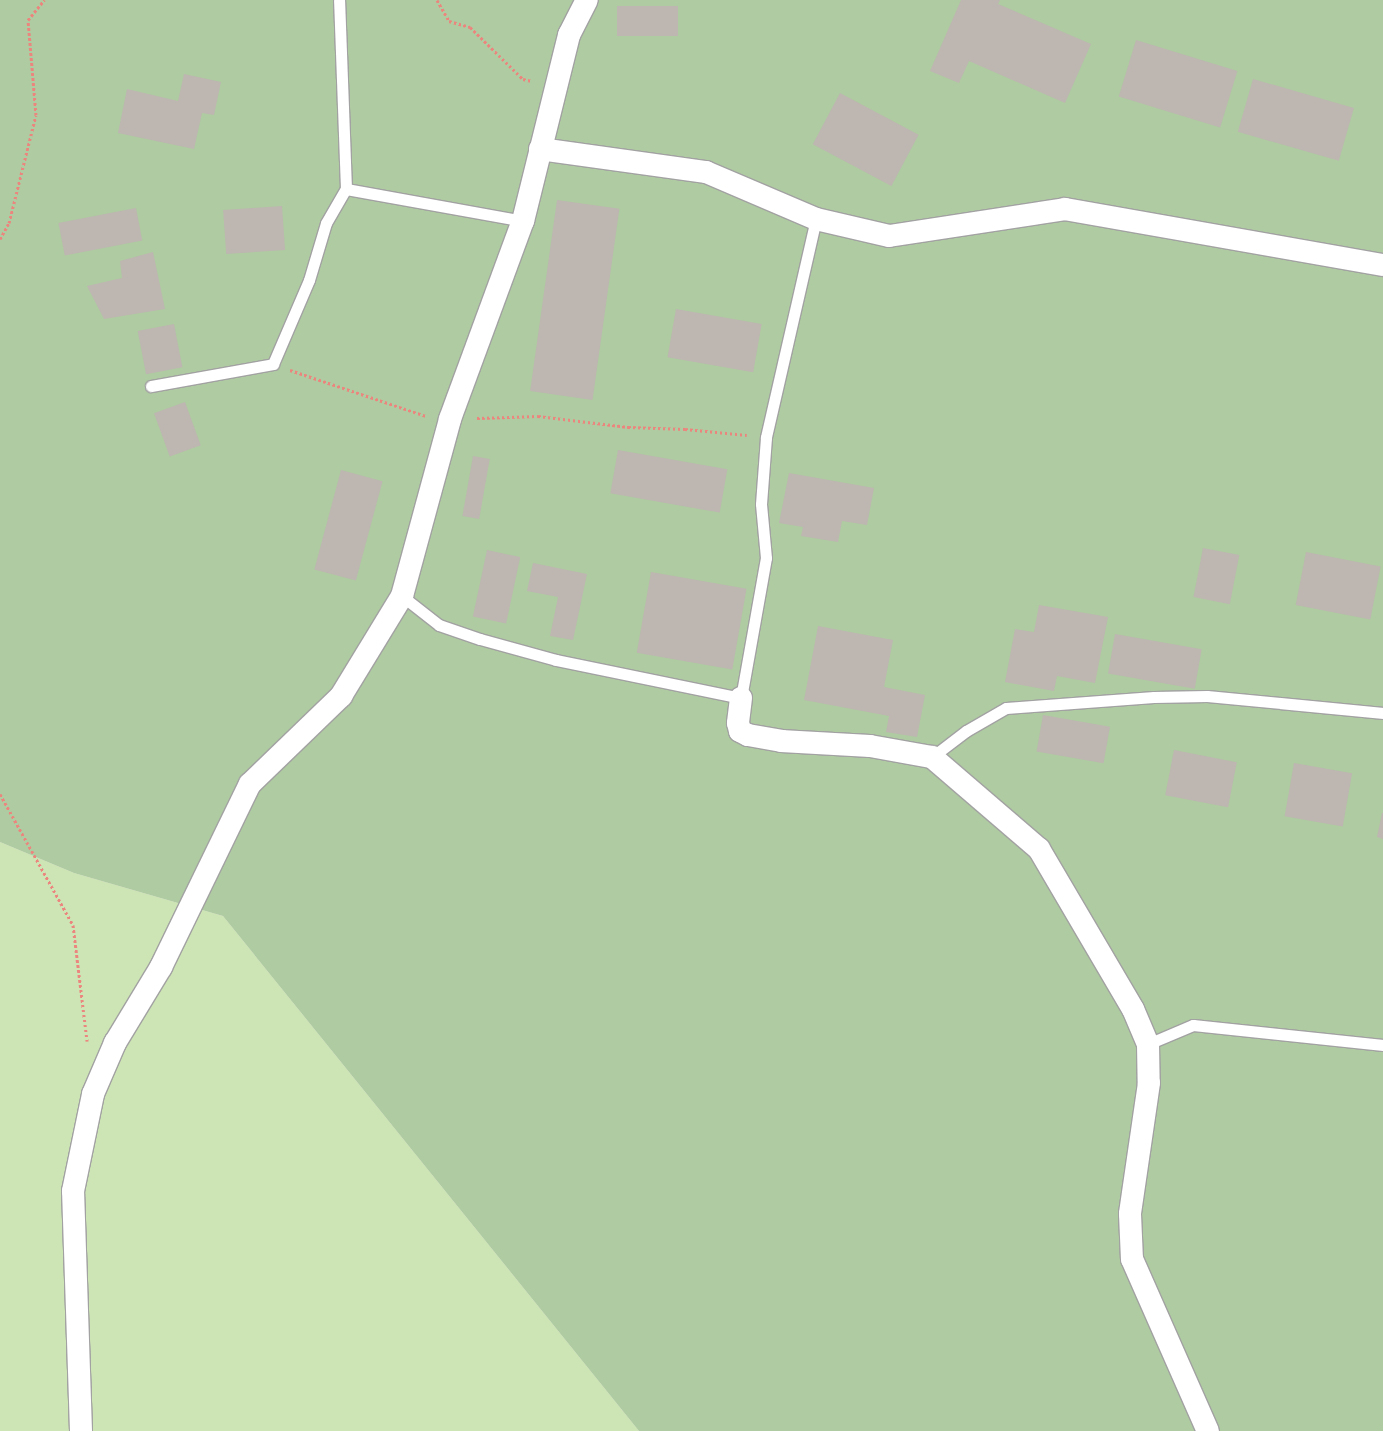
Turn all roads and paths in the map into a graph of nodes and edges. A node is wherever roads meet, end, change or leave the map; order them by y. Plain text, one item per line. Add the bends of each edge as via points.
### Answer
1 (44, 0) edge
2 (339, 0) edge
3 (437, 0) edge
4 (587, 0) edge
5 (556, 86) junction
6 (540, 149) junction
7 (346, 189) junction
8 (816, 219) junction
9 (523, 221) junction
10 (0, 239) edge
11 (1383, 264) edge
12 (273, 364) junction
13 (151, 386) dead end
14 (450, 418) junction
15 (766, 437) junction
16 (402, 596) junction
17 (740, 698) junction
18 (1383, 713) edge
19 (932, 757) junction
20 (0, 794) edge
21 (1148, 1044) junction
22 (88, 1045) dead end
23 (1383, 1045) edge
24 (80, 1431) edge
25 (1208, 1431) edge

1 - 10 path via 28,20 36,116 9,222
2 - 7 lane
3 - 5 path via 450,21 470,27 523,79
4 - 5 street via 569,35
5 - 6 street
6 - 8 street via 706,172
6 - 9 street
7 - 9 lane
7 - 12 lane via 326,223 308,280
8 - 11 street via 889,236 1065,209
8 - 15 lane
9 - 14 street
12 - 13 lane
12 - 14 path via 420,416
14 - 15 path via 538,416 628,427
14 - 16 street
15 - 17 lane via 761,504 766,558
16 - 17 lane via 439,625 480,639 556,660
16 - 24 street via 341,696 250,784 161,967 115,1043 93,1094 73,1191
17 - 19 street via 738,722 740,731 748,735 781,741 870,746
18 - 19 lane via 1207,696 1006,708 966,731
19 - 21 street via 1039,848 1133,1009
20 - 22 path via 73,925
21 - 23 lane via 1193,1025
21 - 25 street via 1149,1083 1130,1214 1132,1259

